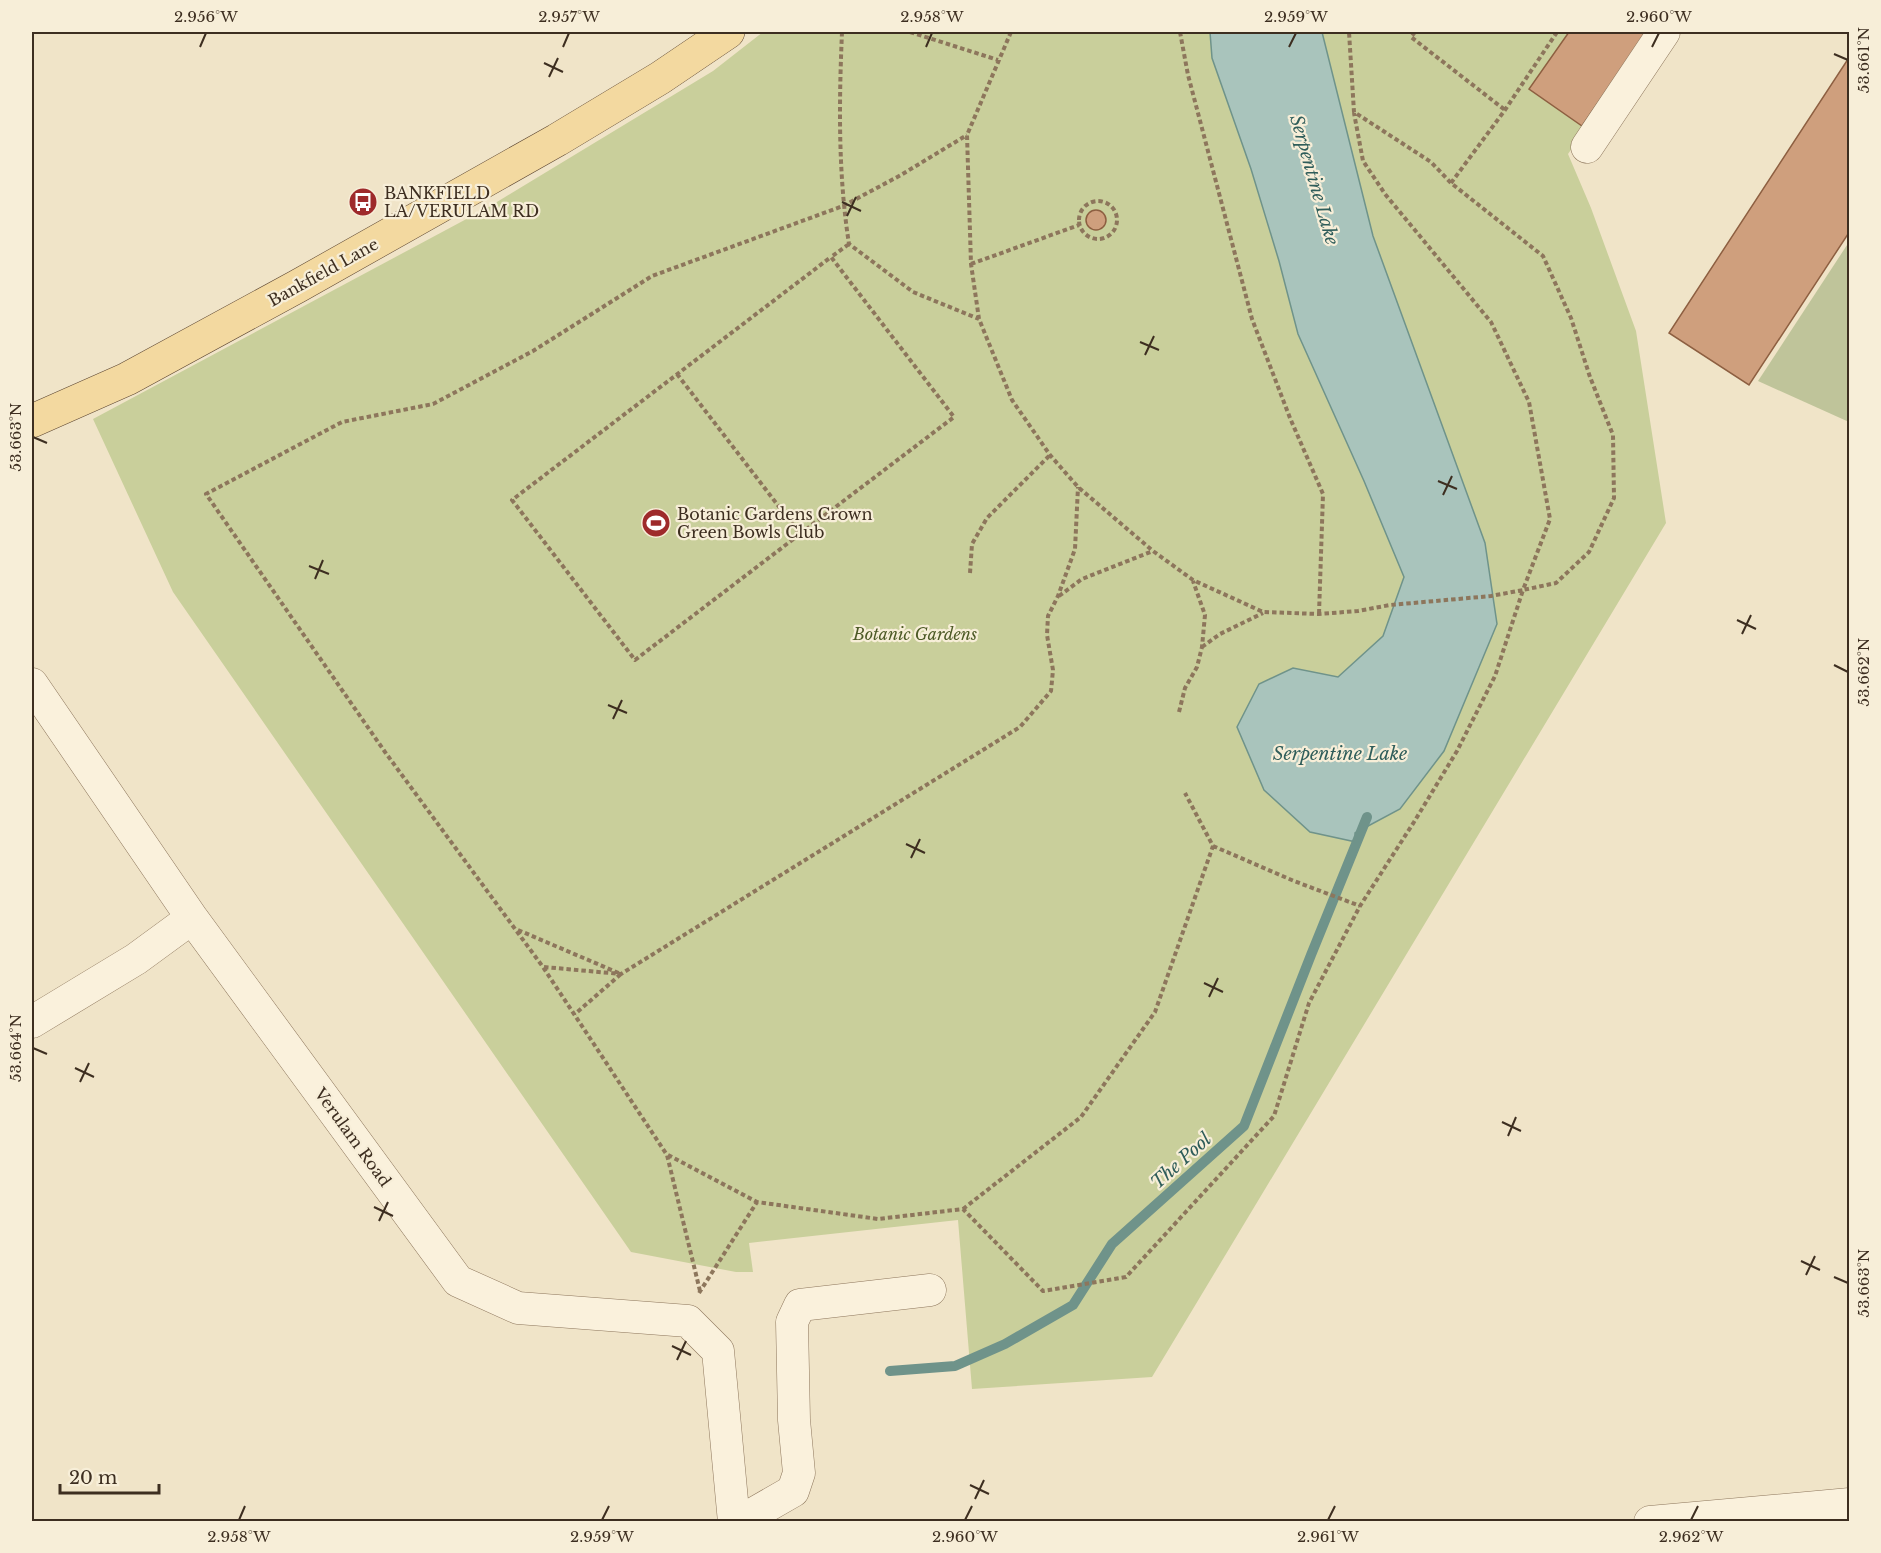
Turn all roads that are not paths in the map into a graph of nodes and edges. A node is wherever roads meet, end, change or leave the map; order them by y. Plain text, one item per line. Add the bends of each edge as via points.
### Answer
1 (728, 32) edge
2 (1664, 32) edge
3 (1587, 147) dead end
4 (32, 421) edge
5 (32, 684) edge
6 (192, 918) junction
7 (32, 1022) edge
8 (930, 1290) dead end
9 (1850, 1504) edge
10 (734, 1521) edge
11 (739, 1521) edge
12 (1650, 1521) edge

1 - 4 main road, Bankfield Lane via 567,134 298,286 127,379
2 - 3 street
5 - 6 street, Verulam Road
6 - 7 street via 136,959
6 - 10 street, Verulam Road via 458,1281 518,1308 688,1322 718,1351
8 - 11 street via 800,1305 792,1322 799,1473 794,1491
9 - 12 street

